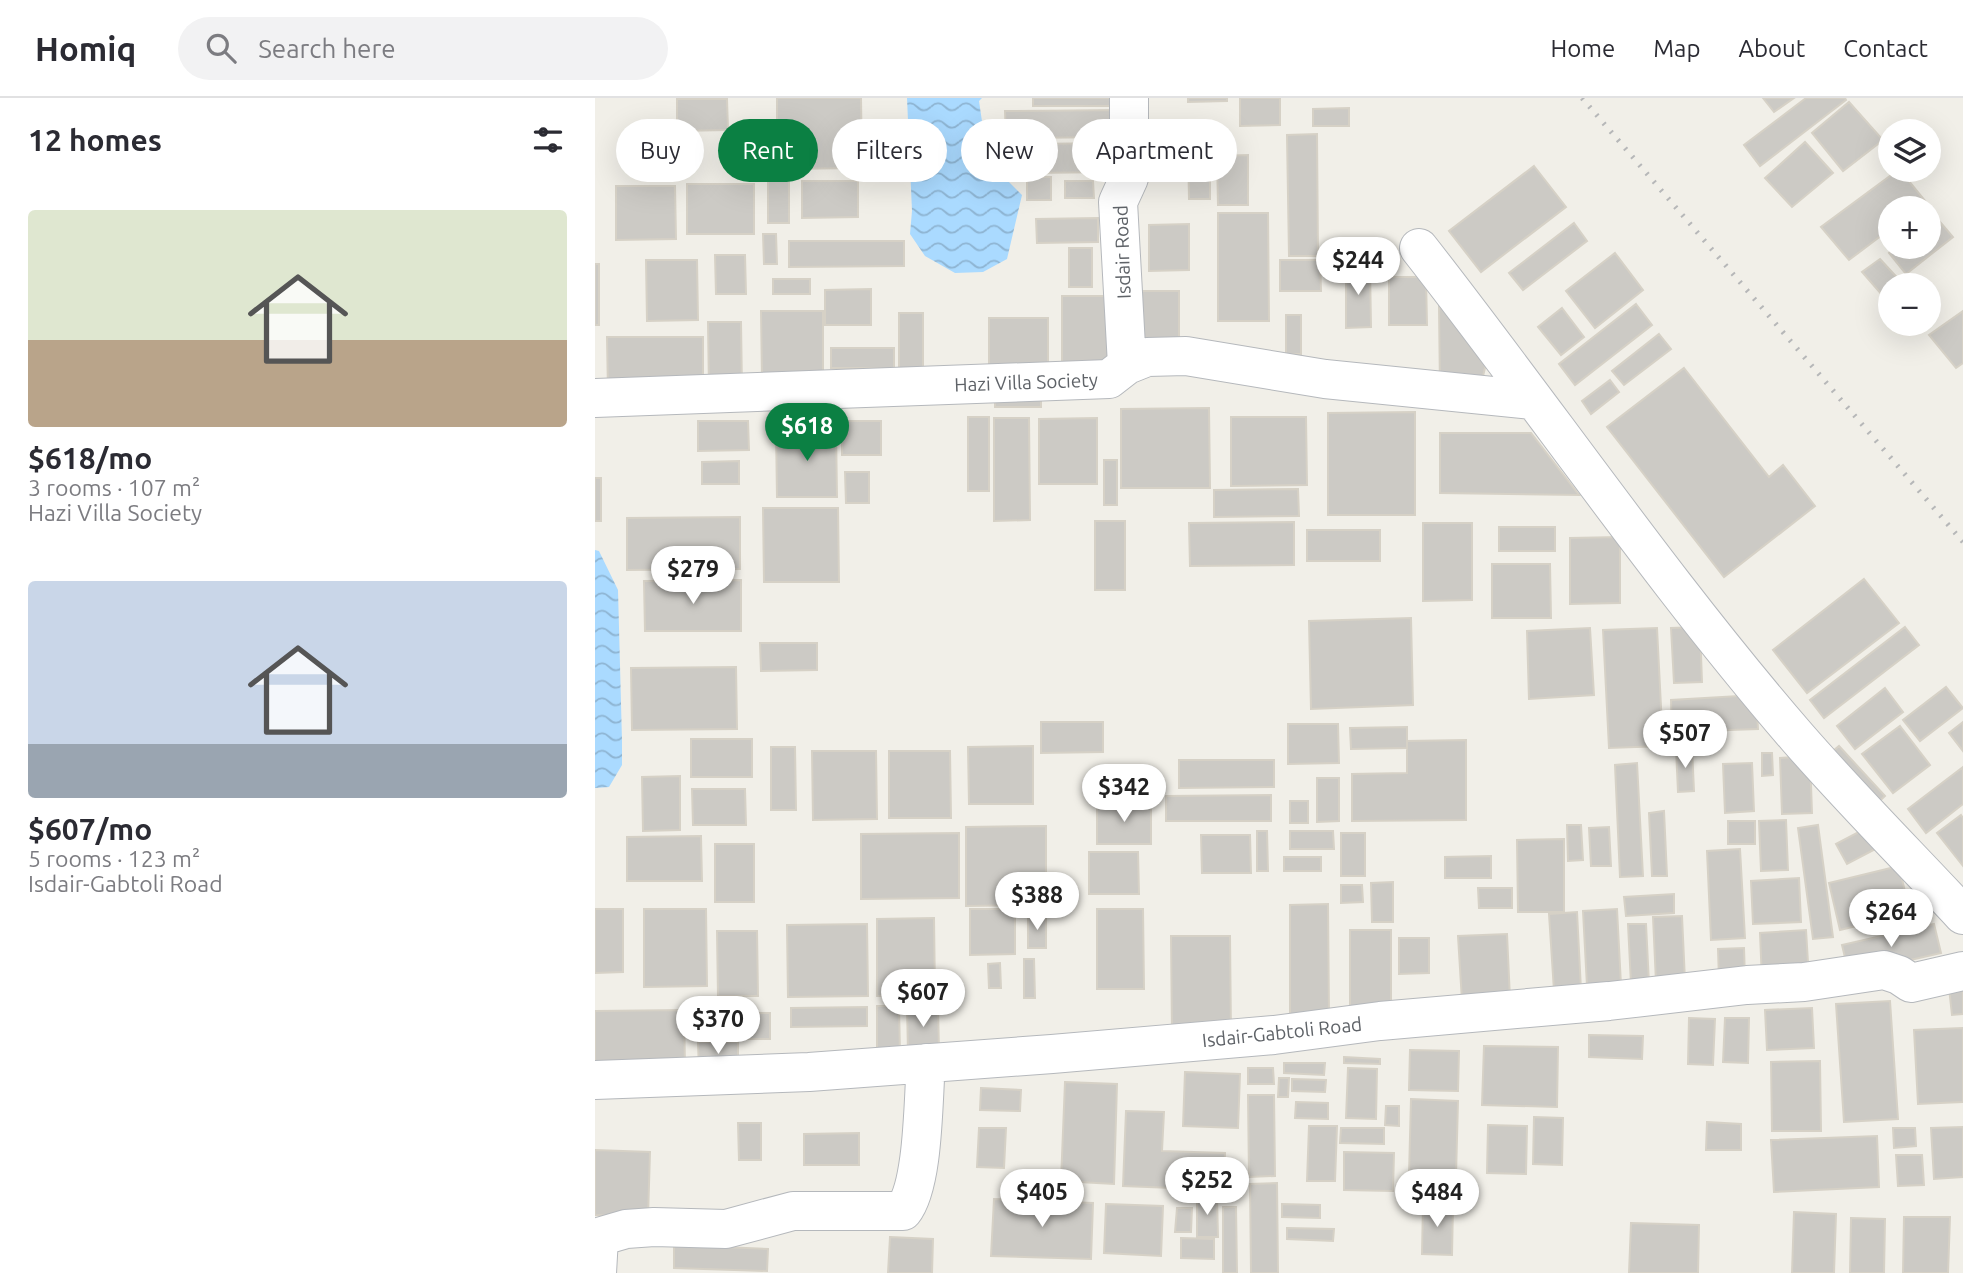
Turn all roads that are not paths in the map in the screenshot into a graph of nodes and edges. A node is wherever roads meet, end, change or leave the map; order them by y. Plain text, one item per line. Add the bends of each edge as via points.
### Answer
1 (1129, 98) edge
2 (1419, 248) dead end
3 (1127, 365) junction
4 (595, 398) edge
5 (1532, 400) junction
6 (1963, 915) edge
7 (1963, 971) edge
8 (926, 1063) junction
9 (595, 1080) edge
10 (597, 1250) edge

1 - 3 street, Isdair Road via 1129,178 1118,202
2 - 5 street
3 - 4 street, Hazi Villa Society via 1109,379
3 - 5 street, Hazi Villa Society via 1147,357 1186,356 1325,379
5 - 6 street via 1797,738
7 - 8 street, Isdair-Gabtoli Road via 1911,983 1884,970 1804,982 1260,1036
8 - 9 street, Isdair-Gabtoli Road
8 - 10 street via 920,1145 911,1201 903,1211 793,1211 726,1229 626,1229

